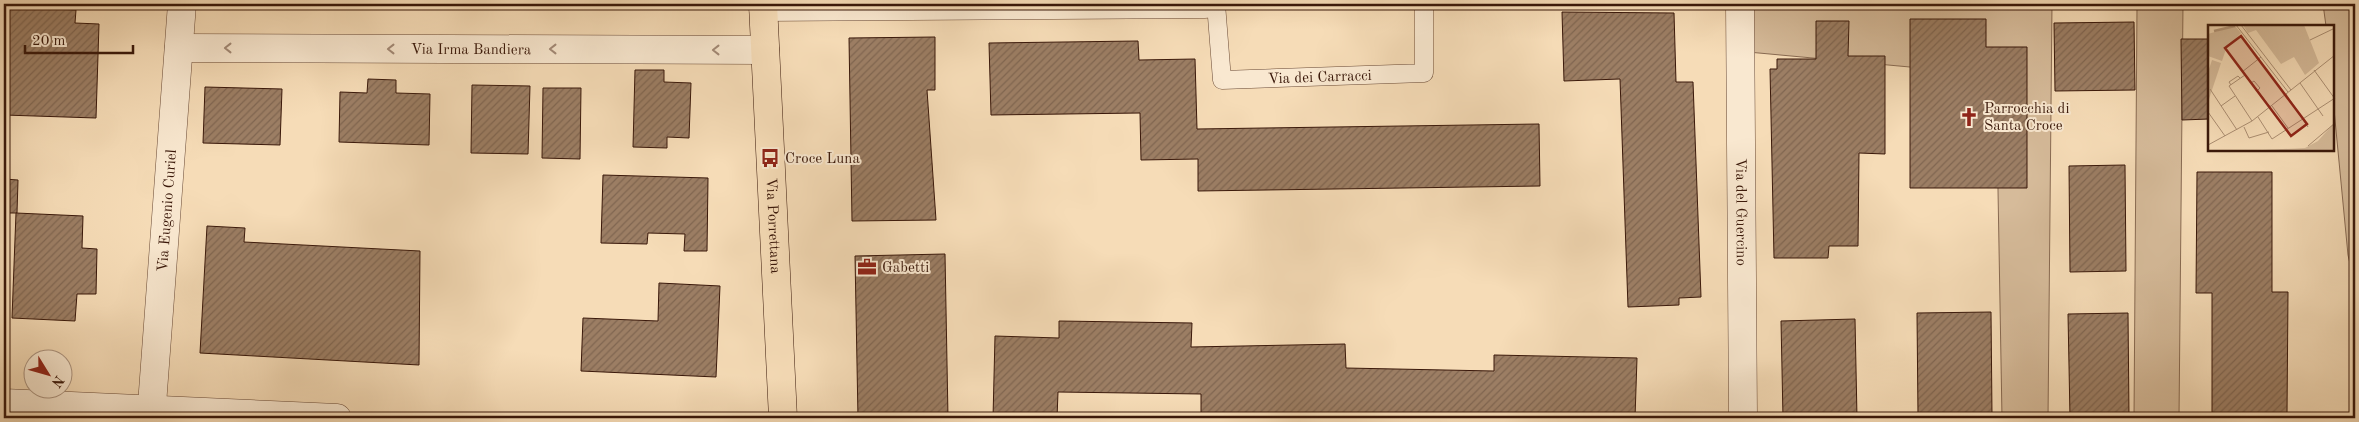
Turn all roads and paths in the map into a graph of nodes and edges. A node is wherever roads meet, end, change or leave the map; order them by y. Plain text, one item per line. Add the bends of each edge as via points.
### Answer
1 (182, 4) edge
2 (1205, 4) edge
3 (1216, 4) edge
4 (1424, 4) edge
5 (1740, 4) edge
6 (763, 5) edge
7 (179, 48) junction
8 (764, 50) junction
9 (4, 403) edge
10 (151, 414) edge
11 (337, 418) edge
12 (783, 418) edge
13 (1742, 418) edge

1 - 7 street, Via Eugenio Curiel
2 - 6 street
3 - 4 lane, Via dei Carracci via 1222,80 1424,73
5 - 13 street, Via del Guercino
6 - 8 main road, Via Porrettana
8 -> 7 street, Via Irma Bandiera
7 - 10 street, Via Eugenio Curiel
8 - 12 main road, Via Porrettana
9 - 10 street
10 - 11 street

